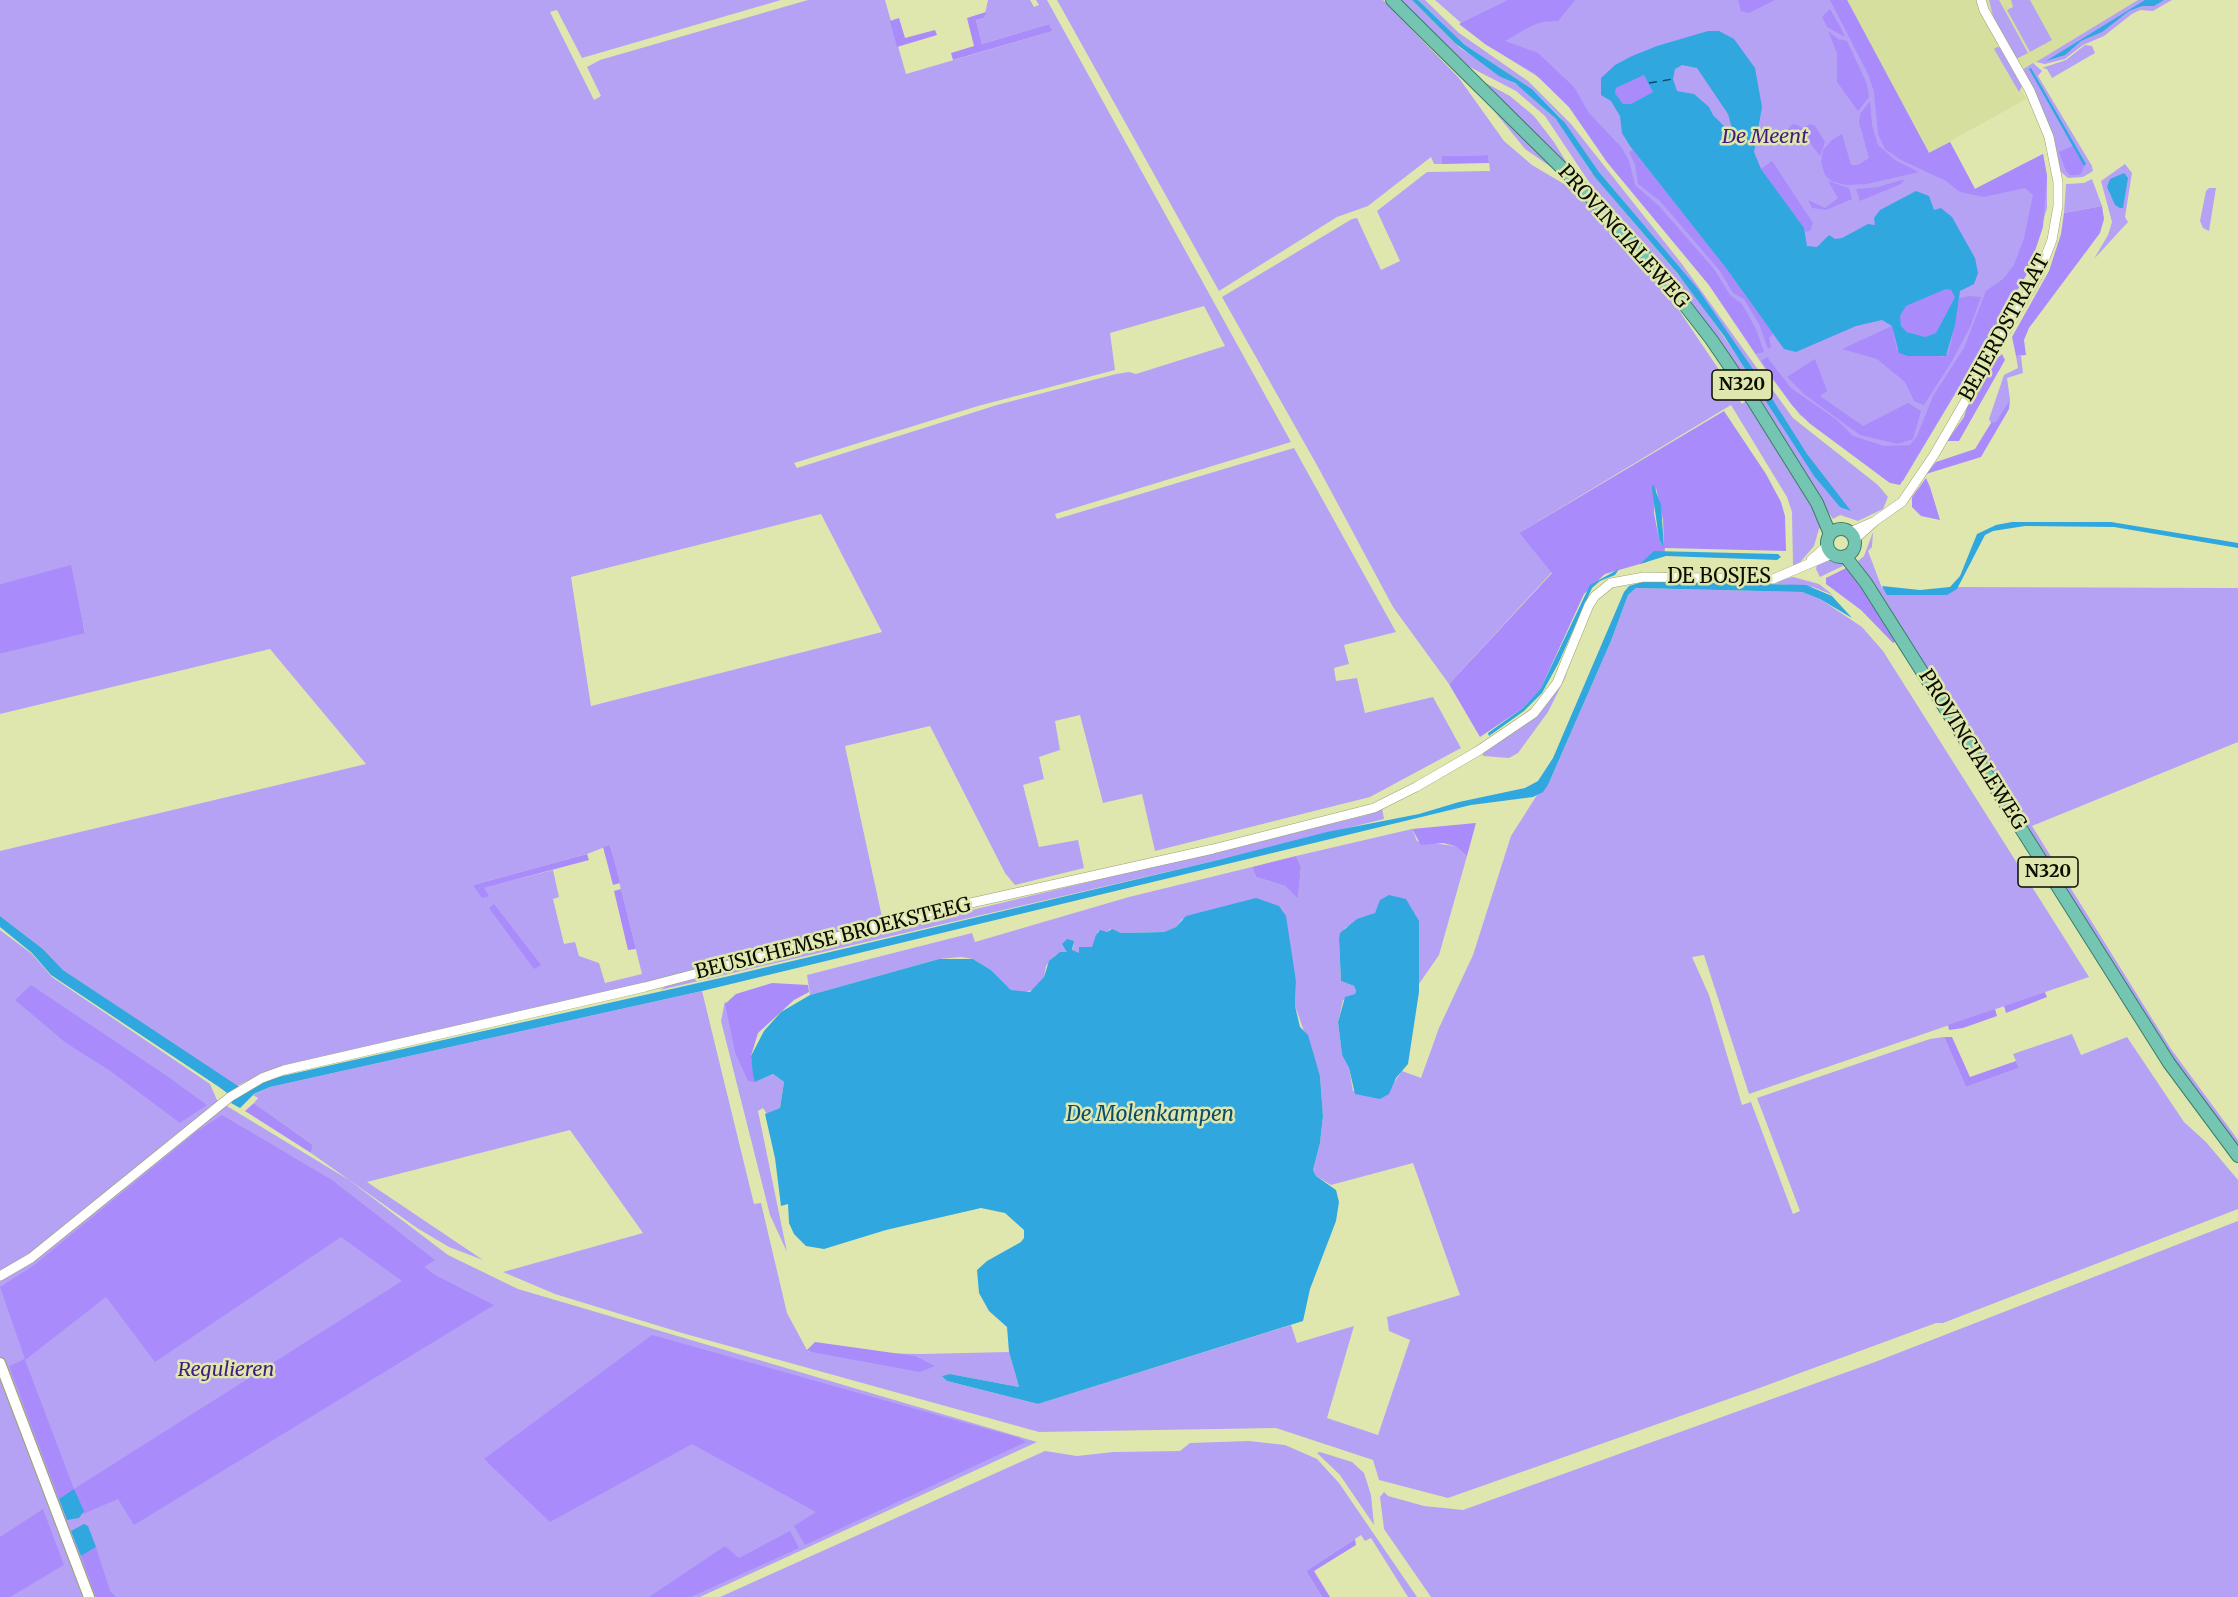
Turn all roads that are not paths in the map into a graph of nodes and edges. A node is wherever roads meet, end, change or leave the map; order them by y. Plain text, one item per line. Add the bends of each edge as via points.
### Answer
1 (1392, 0) edge
2 (1983, 0) edge
3 (1841, 543) junction
4 (1630, 578) joint
5 (2238, 1156) edge
6 (0, 1276) edge
7 (0, 1363) edge
8 (89, 1597) edge

1 - 3 highway, PROVINCIALEWEG / N320 via 1583,189 1659,272 1752,399
2 - 3 street, BEIJERDSTRAAT via 2030,91 2055,155 2058,206 2052,240 2038,276 1934,455 1902,501
3 - 4 street, DE BOSJES via 1805,566 1773,579
3 - 5 highway, PROVINCIALEWEG / N320 via 2169,1064
4 - 6 street, BEUSICHEMSE BROEKSTEEG via 1611,583 1595,596 1557,683 1534,713 1467,757 1374,808 1213,849 935,911 601,998 284,1070 243,1087 31,1258
7 - 8 main road

